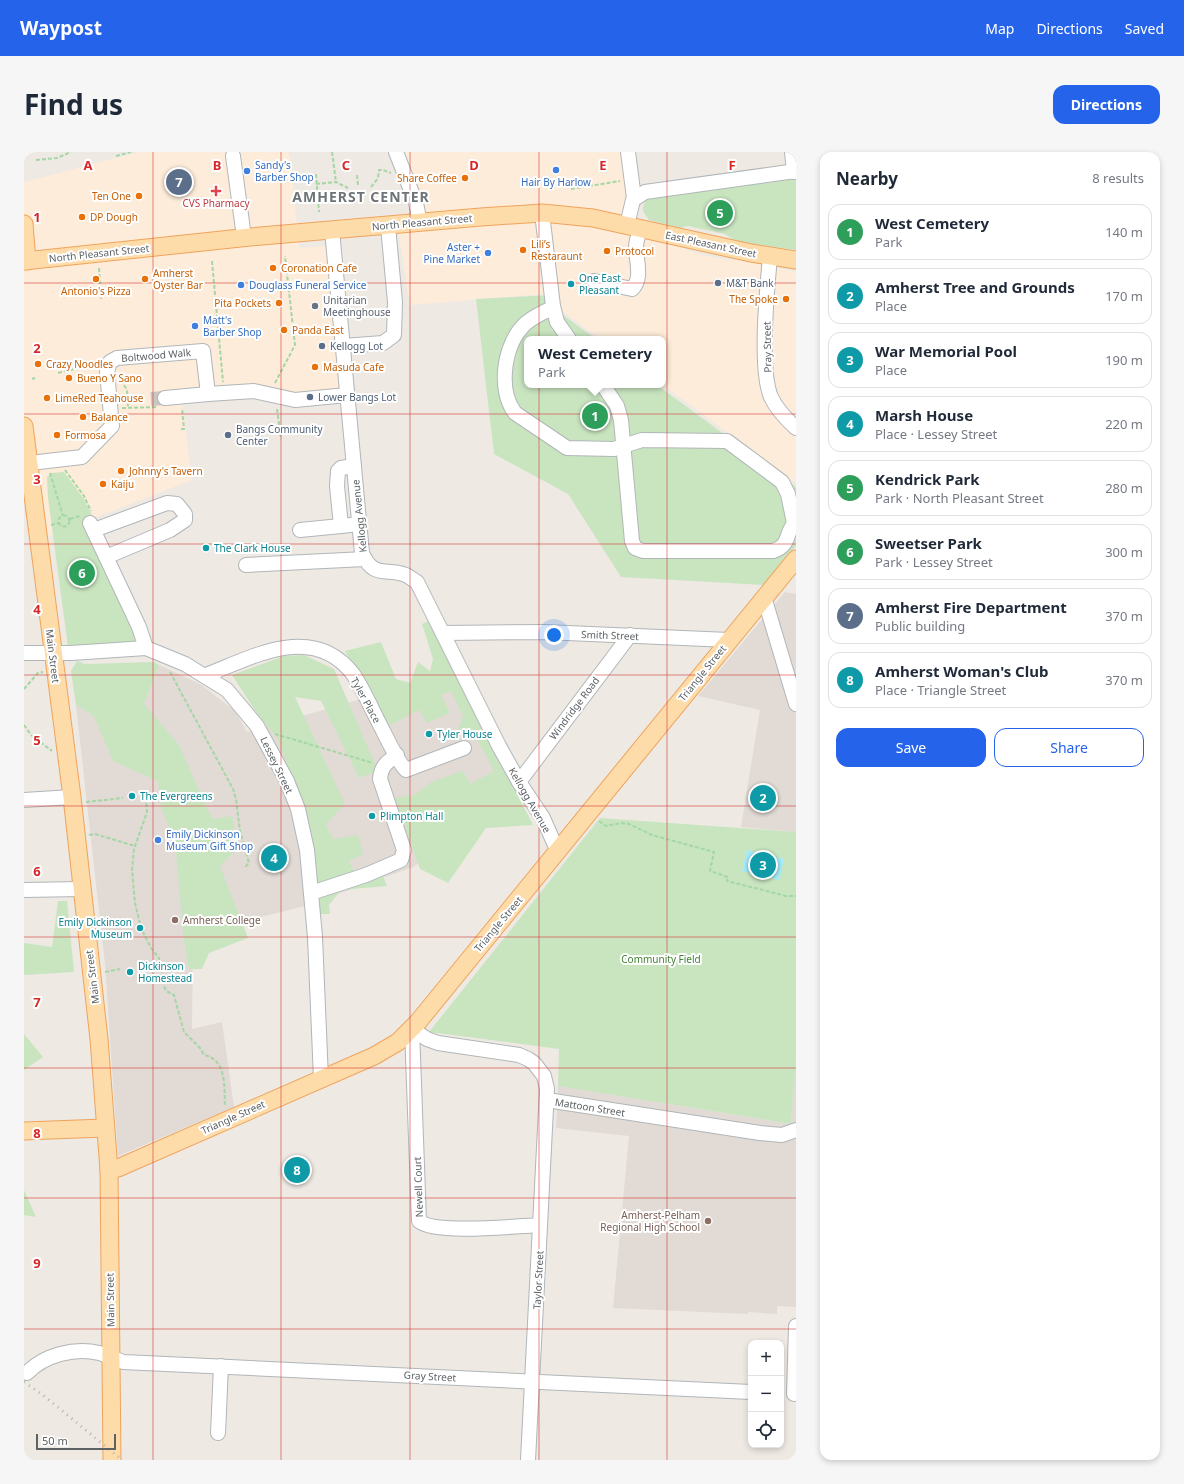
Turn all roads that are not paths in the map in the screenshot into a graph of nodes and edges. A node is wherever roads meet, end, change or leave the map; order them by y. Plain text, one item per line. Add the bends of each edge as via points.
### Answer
1 (396, 152) edge
2 (628, 152) edge
3 (792, 152) edge
4 (233, 156) dead end
5 (795, 171) edge
6 (634, 198) junction
7 (542, 213) junction
8 (420, 222) junction
9 (24, 224) edge
10 (388, 226) junction
11 (634, 227) junction
12 (332, 230) junction
13 (244, 237) junction
14 (770, 257) junction
15 (796, 260) edge
16 (26, 261) edge
17 (594, 281) dead end
18 (553, 308) junction
19 (567, 336) edge
20 (343, 346) junction
21 (605, 388) edge
22 (208, 394) junction
23 (347, 395) junction
24 (166, 404) tunnel mouth
25 (24, 426) edge
26 (796, 428) edge
27 (625, 445) junction
28 (30, 463) junction
29 (354, 466) junction
30 (795, 523) edge
31 (359, 524) junction
32 (341, 526) junction
33 (300, 530) dead end
34 (106, 557) junction
35 (365, 559) junction
36 (796, 559) edge
37 (246, 565) dead end
38 (764, 597) junction
39 (443, 634) junction
40 (630, 635) junction
41 (729, 640) junction
42 (146, 648) junction
43 (53, 652) junction
44 (24, 653) edge
45 (206, 675) junction
46 (796, 704) edge
47 (464, 748) dead end
48 (397, 755) junction
49 (519, 782) junction
50 (24, 800) edge
51 (78, 800) junction
52 (558, 852) junction
53 (82, 889) junction
54 (24, 890) edge
55 (311, 894) junction
56 (412, 1029) junction
57 (321, 1079) junction
58 (547, 1100) junction
59 (105, 1128) junction
60 (796, 1130) edge
61 (24, 1131) edge
62 (109, 1170) junction
63 (540, 1225) junction
64 (796, 1326) edge
65 (110, 1357) junction
66 (221, 1366) junction
67 (27, 1373) dead end
68 (532, 1382) junction
69 (748, 1392) edge
70 (790, 1393) edge
71 (218, 1433) dead end
72 (112, 1460) edge
73 (528, 1460) edge

1 - 8 street via 416,203
2 - 6 street
3 - 5 street
4 - 13 street
5 - 6 street via 645,192
6 - 11 street
7 - 8 main road, North Pleasant Street
7 - 11 main road, North Pleasant Street via 583,217
7 - 18 street
8 - 10 main road, North Pleasant Street
9 - 16 main road
10 - 12 main road, North Pleasant Street
10 - 20 street via 396,302 394,335 383,343
11 - 14 main road, East Pleasant Street
11 - 17 street via 638,274 636,285 632,289
12 - 13 main road, North Pleasant Street
12 - 20 street, Kellogg Avenue
13 - 16 main road, North Pleasant Street
14 - 15 main road, East Pleasant Street
14 - 26 street, Pray Street via 765,339 766,372 771,396 779,412
18 - 19 street via 557,322
18 - 27 street via 538,314 525,324 512,344 505,372 509,405 515,413 568,448 614,449
20 - 23 street, Kellogg Avenue
21 - 27 street via 617,406
22 - 23 street via 254,391 271,400
22 - 24 street
22 - 28 street, Boltwood Walk via 203,351 117,358 110,362 107,372 112,426 82,458
23 - 29 street, Kellogg Avenue
25 - 28 main road, Main Street
27 - 30 street via 642,440 727,441 782,482 788,494
27 - 30 street via 632,541 635,548 643,551 772,551 785,545
28 - 43 main road, Main Street
29 - 31 street, Kellogg Avenue
29 - 32 street via 341,468 337,475
31 - 32 street
31 - 35 street, Kellogg Avenue
32 - 33 street
34 - 34 street via 170,530 185,520 185,514 177,504 167,503 92,521
34 - 42 street via 139,627
35 - 37 street
35 - 39 street, Kellogg Avenue via 378,571 405,574 417,582
36 - 38 main road, Triangle Street
38 - 41 main road, Triangle Street
38 - 46 street
39 - 40 street, Smith Street via 544,632
39 - 49 street, Kellogg Avenue
40 - 41 street, Smith Street
40 - 49 street, Windridge Road
41 - 52 main road, Triangle Street
42 - 43 street
42 - 45 street, Lessey Street
43 - 44 street
43 - 51 main road, Main Street
45 - 48 street, Tyler Place via 271,650 289,646 307,646 325,652 340,661 353,675
45 - 55 street, Lessey Street via 227,690 240,704 262,734 287,781 298,809 307,850
47 - 48 street, Tyler Place via 409,769 404,768
48 - 55 street via 386,762 381,770 380,779 404,850 401,860
49 - 52 street, Kellogg Avenue via 543,818
50 - 51 street
51 - 53 main road, Main Street via 76,836
52 - 56 main road, Triangle Street
53 - 54 street
53 - 59 main road, Main Street via 99,1039
55 - 57 street, Lessey Street
56 - 57 main road, Triangle Street via 398,1042 374,1056
56 - 58 street, Mattoon Street via 438,1043 519,1055 528,1059 544,1076
56 - 63 street, Newell Court via 419,1221 430,1227 452,1228
57 - 62 main road, Triangle Street
58 - 60 street, Mattoon Street via 778,1135
58 - 63 street, Taylor Street
59 - 61 main road
59 - 62 main road, Main Street
62 - 65 main road, Main Street
63 - 68 street, Taylor Street
64 - 70 street
65 - 66 street, Gray Street via 122,1362
65 - 67 street, Gray Street via 92,1351 58,1355 43,1360
65 - 72 main road, Main Street
66 - 68 street, Gray Street
66 - 71 street
68 - 69 street, Gray Street
68 - 73 street, Taylor Street

